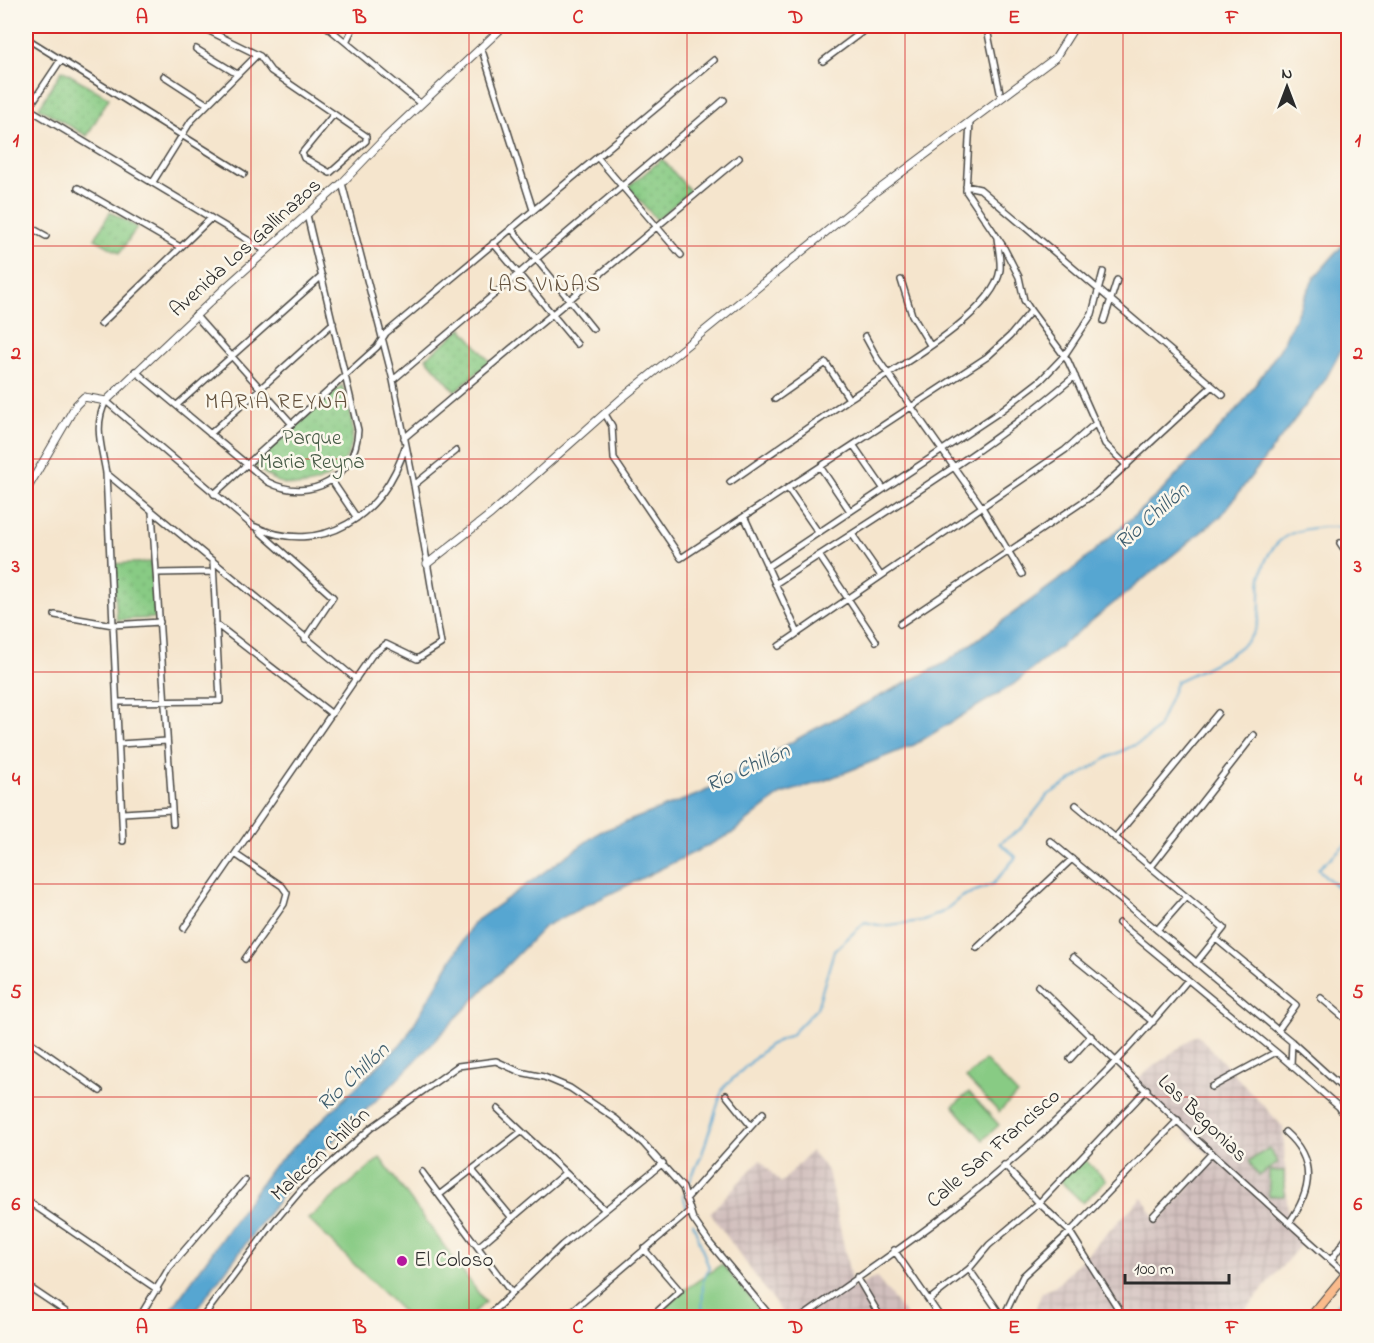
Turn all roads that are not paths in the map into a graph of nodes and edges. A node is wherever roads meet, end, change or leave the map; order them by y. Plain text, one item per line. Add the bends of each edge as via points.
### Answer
1 (199, 26) edge
2 (326, 26) edge
3 (354, 26) edge
4 (504, 26) edge
5 (870, 26) edge
6 (992, 26) edge
7 (1075, 26) edge
8 (26, 38) edge
9 (346, 42) junction
10 (481, 47) junction
11 (196, 49) dead end
12 (257, 54) junction
13 (714, 60) dead end
14 (60, 61) junction
15 (824, 61) dead end
16 (237, 74) junction
17 (164, 76) dead end
18 (1001, 97) junction
19 (724, 100) dead end
20 (207, 104) junction
21 (421, 104) junction
22 (27, 108) edge
23 (334, 114) junction
24 (970, 122) junction
25 (181, 135) junction
26 (597, 157) junction
27 (739, 158) dead end
28 (244, 174) dead end
29 (153, 182) junction
30 (342, 183) junction
31 (622, 186) junction
32 (966, 186) junction
33 (78, 188) dead end
34 (533, 210) junction
35 (307, 215) junction
36 (211, 218) junction
37 (26, 225) edge
38 (656, 227) junction
39 (511, 228) junction
40 (46, 236) dead end
41 (996, 236) junction
42 (493, 243) junction
43 (180, 247) junction
44 (264, 251) junction
45 (681, 255) dead end
46 (536, 259) junction
47 (1103, 272) dead end
48 (518, 274) junction
49 (322, 276) junction
50 (901, 280) dead end
51 (1117, 280) dead end
52 (1098, 289) junction
53 (1110, 299) junction
54 (570, 300) junction
55 (1031, 311) junction
56 (552, 314) junction
57 (195, 315) junction
58 (1104, 321) dead end
59 (333, 323) junction
60 (101, 324) dead end
61 (593, 329) dead end
62 (865, 336) dead end
63 (384, 337) junction
64 (577, 344) dead end
65 (930, 345) junction
66 (232, 356) junction
67 (1064, 356) junction
68 (135, 371) junction
69 (887, 372) junction
70 (346, 375) junction
71 (1075, 376) junction
72 (393, 380) junction
73 (1212, 386) junction
74 (260, 389) junction
75 (1223, 395) dead end
76 (775, 399) dead end
77 (849, 399) junction
78 (106, 401) junction
79 (177, 405) junction
80 (912, 407) junction
81 (605, 414) junction
82 (1096, 423) junction
83 (292, 424) junction
84 (210, 434) junction
85 (404, 438) junction
86 (406, 446) junction
87 (854, 446) junction
88 (941, 449) junction
89 (456, 452) dead end
90 (247, 464) junction
91 (1127, 466) junction
92 (953, 467) junction
93 (821, 468) junction
94 (106, 473) junction
95 (332, 482) junction
96 (730, 482) dead end
97 (414, 485) junction
98 (883, 488) junction
99 (789, 490) junction
100 (26, 491) edge
101 (214, 494) junction
102 (982, 507) junction
103 (850, 511) junction
104 (153, 512) junction
105 (357, 518) junction
106 (745, 518) junction
107 (253, 526) junction
108 (818, 532) junction
109 (852, 534) junction
110 (1340, 543) dead end
111 (1009, 551) junction
112 (819, 555) junction
113 (1348, 555) edge
114 (213, 562) junction
115 (427, 564) junction
116 (767, 567) junction
117 (213, 572) junction
118 (156, 573) junction
119 (1023, 574) dead end
120 (881, 576) junction
121 (775, 584) junction
122 (849, 598) junction
123 (55, 615) dead end
124 (160, 622) junction
125 (216, 624) junction
126 (900, 624) dead end
127 (113, 626) junction
128 (798, 633) junction
129 (305, 639) junction
130 (876, 640) dead end
131 (779, 646) dead end
132 (356, 679) junction
133 (165, 701) junction
134 (117, 702) junction
135 (1218, 712) dead end
136 (332, 714) junction
137 (1254, 735) dead end
138 (167, 741) junction
139 (119, 744) junction
140 (1076, 805) dead end
141 (172, 810) junction
142 (123, 813) junction
143 (173, 824) dead end
144 (1115, 838) junction
145 (123, 841) dead end
146 (1050, 841) dead end
147 (235, 854) junction
148 (1072, 859) junction
149 (1151, 867) junction
150 (1186, 897) junction
151 (1119, 923) dead end
152 (184, 927) dead end
153 (1157, 930) junction
154 (1216, 939) junction
155 (977, 948) dead end
156 (1072, 957) dead end
157 (245, 959) dead end
158 (1196, 963) junction
159 (1187, 981) junction
160 (1038, 986) dead end
161 (1321, 998) dead end
162 (1348, 1021) edge
163 (1153, 1022) junction
164 (1278, 1030) junction
165 (1091, 1036) junction
166 (26, 1039) edge
167 (1292, 1042) junction
168 (1276, 1052) junction
169 (1070, 1059) dead end
170 (1118, 1060) junction
171 (1292, 1065) junction
172 (1212, 1087) dead end
173 (1147, 1089) junction
174 (100, 1091) dead end
175 (1348, 1093) edge
176 (726, 1095) dead end
177 (498, 1109) dead end
178 (763, 1113) dead end
179 (1178, 1120) junction
180 (1348, 1121) edge
181 (751, 1126) junction
182 (521, 1132) junction
183 (1286, 1132) dead end
184 (1212, 1153) junction
185 (663, 1163) junction
186 (1004, 1165) junction
187 (472, 1170) junction
188 (422, 1172) dead end
189 (565, 1173) junction
190 (245, 1180) dead end
191 (439, 1195) junction
192 (686, 1199) junction
193 (26, 1200) edge
194 (1039, 1203) junction
195 (604, 1210) junction
196 (690, 1211) junction
197 (1153, 1216) dead end
198 (512, 1218) junction
199 (1289, 1222) junction
200 (1070, 1232) junction
201 (1348, 1236) edge
202 (478, 1247) junction
203 (644, 1250) junction
204 (894, 1250) junction
205 (1331, 1260) junction
206 (969, 1269) junction
207 (1348, 1273) edge
208 (857, 1277) junction
209 (26, 1285) edge
210 (158, 1290) junction
211 (511, 1292) junction
212 (928, 1300) junction
213 (1348, 1309) edge
214 (66, 1312) dead end
215 (139, 1317) edge
216 (202, 1317) edge
217 (486, 1317) edge
218 (564, 1317) edge
219 (650, 1317) edge
220 (772, 1317) edge
221 (801, 1317) edge
222 (881, 1317) edge
223 (941, 1317) edge
224 (1003, 1317) edge
225 (1124, 1317) edge
226 (1310, 1317) edge
227 (1341, 1317) edge

1 - 12 street
2 - 9 street
3 - 9 street
4 - 10 street, Avenida Los Gallinazos
5 - 15 street
6 - 18 street via 987,29
7 - 18 street via 1055,57
8 - 14 street
9 - 21 street
10 - 21 street, Avenida Los Gallinazos
10 - 34 street
11 - 16 street
12 - 16 street
12 - 23 street via 271,70
13 - 26 street
14 - 22 street
14 - 25 street
16 - 20 street
17 - 20 street
18 - 24 street
19 - 31 street
20 - 25 street
21 - 30 street, Avenida Los Gallinazos
22 - 29 street
23 - 23 street via 302,153 330,173 366,139
24 - 32 street
24 - 81 street via 870,196
25 - 28 street
25 - 29 street
26 - 31 street
26 - 34 street
27 - 38 street
29 - 36 street
30 - 35 street, Avenida Los Gallinazos
30 - 63 street
31 - 38 street
31 - 46 street
32 - 41 street
32 - 52 street via 980,189
33 - 43 street
34 - 39 street
35 - 44 street, Avenida Los Gallinazos
35 - 49 street
36 - 43 street
36 - 44 street
37 - 40 street
38 - 45 street
38 - 54 street
39 - 42 street
39 - 46 street
41 - 55 street via 1019,277
41 - 65 street via 1000,270 988,298 954,330
42 - 48 street
42 - 63 street
43 - 60 street
44 - 57 street, Avenida Los Gallinazos
46 - 48 street
46 - 54 street
47 - 52 street
48 - 56 street
48 - 72 street
49 - 59 street
49 - 66 street
50 - 65 street via 912,315
51 - 53 street
52 - 53 street
52 - 67 street via 1092,314
53 - 58 street
53 - 73 street
54 - 56 street
54 - 61 street
55 - 67 street
55 - 80 street via 987,357
56 - 64 street
56 - 85 street
57 - 66 street
57 - 68 street, Avenida Los Gallinazos
59 - 70 street
59 - 74 street
62 - 69 street
63 - 70 street
63 - 72 street
65 - 69 street
66 - 74 street
66 - 79 street
67 - 71 street
67 - 88 street via 998,414
68 - 78 street, Avenida Los Gallinazos
68 - 79 street
69 - 77 street
69 - 80 street
70 - 83 street
70 - 95 street via 357,418 357,441 350,462
71 - 82 street
71 - 92 street via 1034,411
72 - 85 street
73 - 75 street
73 - 91 street
74 - 83 street
74 - 84 street
76 - 77 street via 825,363
77 - 96 street
78 - 94 street via 98,425
78 - 100 street via 88,396 76,405
78 - 101 street
79 - 84 street
80 - 87 street
80 - 88 street
81 - 106 street via 612,426 614,459 681,558
81 - 115 street via 491,514
82 - 91 street via 1105,444
82 - 102 street via 1065,450
83 - 90 street
84 - 90 street
85 - 86 street
86 - 97 street
86 - 105 street via 390,484 370,509
87 - 93 street
87 - 98 street
88 - 92 street
88 - 98 street
89 - 97 street
90 - 95 street via 268,483 280,488 309,490
90 - 101 street
91 - 111 street via 1096,493
92 - 102 street
92 - 109 street
93 - 99 street
93 - 103 street
94 - 104 street
94 - 127 street
95 - 105 street
97 - 115 street
98 - 103 street
99 - 106 street
99 - 108 street
101 - 107 street
102 - 111 street
102 - 120 street
103 - 108 street
104 - 114 street
104 - 118 street
105 - 107 street via 330,532 300,537 268,533
106 - 116 street
107 - 129 street via 332,596
108 - 116 street
109 - 112 street
109 - 120 street
110 - 113 street
111 - 119 street
111 - 126 street
112 - 121 street
112 - 122 street
114 - 117 street
114 - 129 street
115 - 132 street via 441,644 417,658 386,644 372,655
116 - 121 street
117 - 118 street
117 - 125 street
118 - 124 street
120 - 122 street
121 - 128 street
122 - 128 street
122 - 130 street
123 - 127 street
124 - 127 street
124 - 133 street
125 - 133 street via 220,701
125 - 136 street
127 - 134 street
128 - 131 street
129 - 132 street
132 - 136 street
133 - 134 street
133 - 138 street
134 - 139 street
135 - 144 street
136 - 147 street
137 - 149 street
138 - 139 street
138 - 141 street
139 - 142 street
140 - 144 street
141 - 142 street
141 - 143 street
142 - 145 street
144 - 149 street
146 - 148 street
147 - 152 street
147 - 157 street via 287,893 284,904
148 - 153 street
148 - 155 street
149 - 150 street
150 - 153 street
150 - 154 street via 1224,928
151 - 159 street
153 - 158 street
154 - 158 street
154 - 164 street via 1296,1005
156 - 163 street
158 - 164 street
159 - 163 street, Calle San Francisco
159 - 168 street
160 - 165 street, Las Begonias
161 - 162 street
163 - 170 street, Calle San Francisco
164 - 167 street
165 - 169 street
165 - 170 street, Las Begonias
166 - 174 street
167 - 171 street
167 - 175 street
168 - 171 street
168 - 172 street
170 - 173 street, Las Begonias
170 - 186 street, Calle San Francisco
171 - 180 street via 1339,1107
173 - 179 street, Las Begonias
173 - 194 street
176 - 181 street
177 - 182 street
178 - 181 street
179 - 184 street, Las Begonias
179 - 200 street
181 - 192 street
182 - 187 street
182 - 189 street
183 - 199 street via 1302,1151 1308,1176 1305,1199
184 - 197 street
184 - 199 street, Las Begonias
185 - 192 street via 683,1188
185 - 195 street
185 - 216 street, Malecón Chillón via 616,1119 570,1088 496,1061 458,1066 371,1128 302,1189
186 - 194 street
186 - 204 street, Calle San Francisco via 949,1212
187 - 191 street
187 - 198 street
188 - 191 street
189 - 195 street
189 - 198 street
190 - 210 street via 169,1269
191 - 202 street
192 - 196 street
193 - 210 street
194 - 200 street
194 - 206 street via 989,1245
195 - 211 street
196 - 203 street
196 - 220 street via 709,1242
198 - 202 street
199 - 205 street, Las Begonias
200 - 224 street via 1023,1276
200 - 225 street
201 - 205 street
202 - 211 street
203 - 218 street
203 - 219 street via 680,1291
204 - 208 street, Calle San Francisco
204 - 212 street
205 - 207 street, Las Begonias
206 - 212 street
206 - 224 street
207 - 226 main road
208 - 221 street, Calle San Francisco
208 - 222 street
209 - 214 street
210 - 215 street
211 - 217 street
212 - 223 street
213 - 227 street

